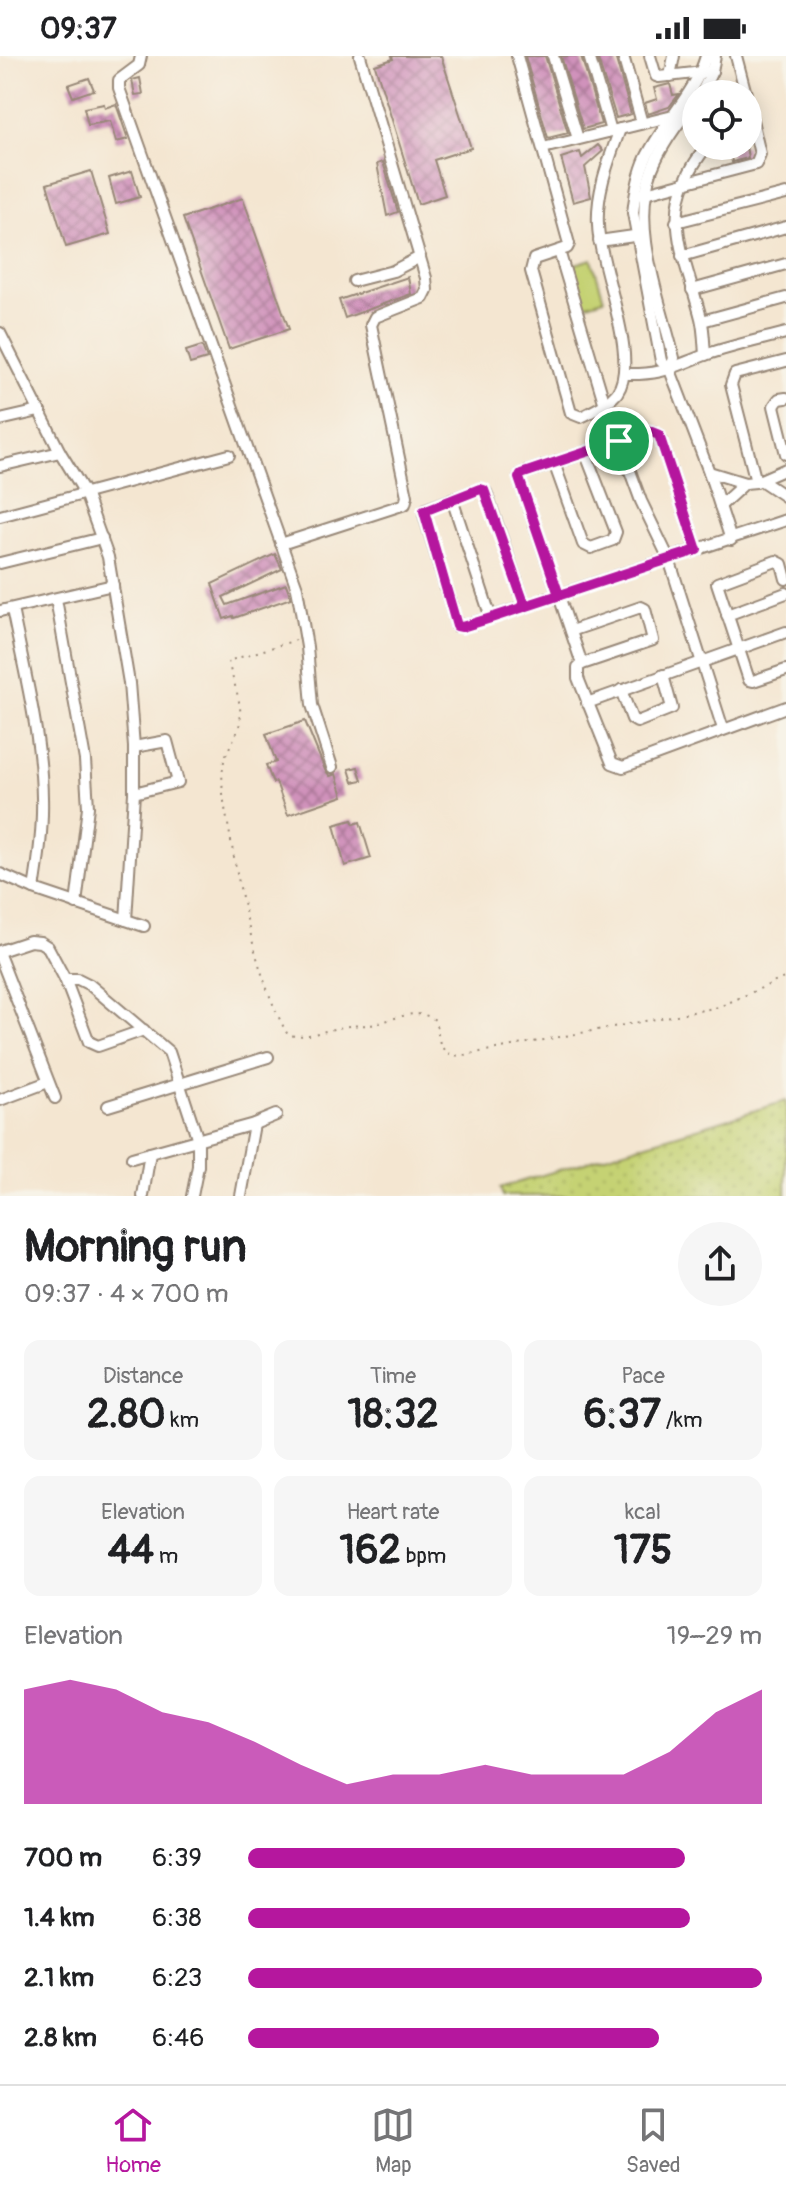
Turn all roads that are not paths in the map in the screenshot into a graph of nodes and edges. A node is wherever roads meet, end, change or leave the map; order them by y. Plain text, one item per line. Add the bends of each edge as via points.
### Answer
1 (141, 56) edge
2 (360, 56) edge
3 (517, 56) edge
4 (553, 56) edge
5 (589, 56) edge
6 (623, 56) edge
7 (650, 56) edge
8 (674, 56) edge
9 (706, 56) edge
10 (715, 56) edge
11 (736, 56) edge
12 (706, 72) junction
13 (670, 76) junction
14 (704, 80) edge
15 (741, 80) edge
16 (682, 114) edge
17 (673, 116) junction
18 (682, 121) edge
19 (642, 123) junction
20 (615, 130) junction
21 (578, 139) junction
22 (543, 148) junction
23 (695, 160) edge
24 (758, 160) edge
25 (683, 183) junction
26 (640, 194) junction
27 (786, 194) edge
28 (676, 222) junction
29 (786, 227) edge
30 (639, 235) junction
31 (599, 241) junction
32 (559, 251) junction
33 (682, 256) junction
34 (420, 257) junction
35 (786, 264) edge
36 (354, 281) dead end
37 (692, 290) junction
38 (786, 298) edge
39 (702, 321) junction
40 (0, 333) edge
41 (786, 333) edge
42 (705, 355) junction
43 (786, 361) edge
44 (670, 370) junction
45 (625, 374) junction
46 (786, 398) edge
47 (605, 405) junction
48 (39, 411) junction
49 (0, 420) edge
50 (619, 441) junction
51 (60, 452) junction
52 (585, 452) junction
53 (786, 454) edge
54 (229, 455) dead end
55 (554, 463) junction
56 (0, 466) edge
57 (786, 469) edge
58 (709, 472) junction
59 (754, 482) junction
60 (85, 493) junction
61 (786, 497) edge
62 (452, 499) junction
63 (720, 506) junction
64 (0, 516) edge
65 (786, 520) edge
66 (102, 538) junction
67 (731, 540) junction
68 (281, 544) junction
69 (697, 550) junction
70 (669, 559) junction
71 (0, 563) edge
72 (786, 579) edge
73 (113, 585) junction
74 (786, 593) edge
75 (559, 595) junction
76 (56, 599) junction
77 (525, 606) junction
78 (12, 609) junction
79 (0, 611) edge
80 (727, 615) junction
81 (491, 618) junction
82 (571, 631) junction
83 (786, 632) edge
84 (738, 649) junction
85 (702, 661) junction
86 (582, 664) junction
87 (786, 670) edge
88 (663, 675) junction
89 (621, 690) junction
90 (587, 703) junction
91 (786, 707) edge
92 (723, 729) junction
93 (134, 747) junction
94 (332, 767) dead end
95 (134, 793) junction
96 (0, 874) edge
97 (34, 889) junction
98 (76, 904) junction
99 (126, 920) junction
100 (144, 926) dead end
101 (0, 954) edge
102 (65, 979) junction
103 (144, 1030) junction
104 (268, 1057) dead end
105 (48, 1082) junction
106 (178, 1084) junction
107 (0, 1085) edge
108 (55, 1098) dead end
109 (2, 1099) edge
110 (108, 1106) dead end
111 (276, 1115) dead end
112 (254, 1124) junction
113 (198, 1140) junction
114 (150, 1153) junction
115 (132, 1158) dead end
116 (143, 1196) edge
117 (192, 1196) edge
118 (241, 1196) edge

1 - 68 street via 139,65 119,80 119,88
2 - 34 street
3 - 22 street
4 - 21 street
5 - 20 street
6 - 19 street
7 - 13 street via 656,76
8 - 13 street
9 - 12 street
10 - 12 street
11 - 15 street
12 - 13 street
12 - 14 street
12 - 17 street
16 - 17 street
17 - 19 street
17 - 26 street via 645,159
18 - 26 street
19 - 20 street
20 - 21 street
20 - 31 street via 599,198
21 - 22 street
22 - 32 street via 569,244
23 - 25 street
24 - 25 street
25 - 26 street
25 - 28 street
26 - 30 street
27 - 28 street
28 - 33 street
29 - 33 street
30 - 31 street
30 - 44 street via 654,297 661,361
31 - 45 street via 623,340
32 - 47 street
32 - 47 street via 534,259 531,271 571,413 581,417
33 - 37 street
34 - 36 street
34 - 68 street via 427,290 423,298 375,317 371,325 405,504
35 - 37 street
37 - 39 street
38 - 39 street
39 - 42 street
40 - 48 street
41 - 42 street
42 - 44 street
43 - 59 street via 735,374 731,381
44 - 45 street
44 - 58 street
45 - 47 street
46 - 53 street via 774,406
48 - 49 street
48 - 51 street
50 - 52 street
50 - 69 street via 649,431 659,435
50 - 70 street
51 - 56 street
51 - 60 street
52 - 55 street
52 - 55 street via 616,532 613,540 591,548 583,544
54 - 60 street
55 - 75 street via 521,474 519,480
57 - 59 street
58 - 59 street
58 - 63 street
59 - 61 street
59 - 63 street
60 - 64 street
60 - 66 street
62 - 77 street via 480,489 486,492
62 - 81 street
62 - 81 street via 424,514 457,626
63 - 67 street
65 - 67 street
66 - 71 street
66 - 73 street
67 - 69 street
68 - 94 street via 297,588 312,705
69 - 70 street
70 - 75 street
70 - 85 street
72 - 80 street via 776,561 719,580
73 - 76 street
73 - 93 street
74 - 80 street
75 - 77 street
75 - 82 street
76 - 78 street
76 - 98 street via 85,760 88,807
77 - 81 street
78 - 79 street
78 - 97 street via 34,720 42,795
80 - 84 street
82 - 86 street
82 - 86 street via 645,609 653,640
83 - 84 street
84 - 85 street
84 - 87 street via 750,681
85 - 88 street
85 - 92 street
86 - 90 street via 577,672
88 - 89 street
88 - 89 street via 673,704 659,714 635,722
89 - 90 street
90 - 92 street via 618,767
91 - 92 street
93 - 95 street
93 - 95 street via 167,741 178,782
95 - 99 street
96 - 97 street
97 - 98 street
98 - 99 street
99 - 100 street
101 - 102 street via 40,942
101 - 105 street
102 - 103 street via 90,985
102 - 103 street via 89,1042 98,1046
103 - 106 street via 169,1052
104 - 106 street
105 - 108 street
105 - 109 street
106 - 110 street
106 - 113 street
107 - 109 street
111 - 112 street
112 - 113 street
112 - 118 street
113 - 114 street
113 - 117 street
114 - 115 street
114 - 116 street

